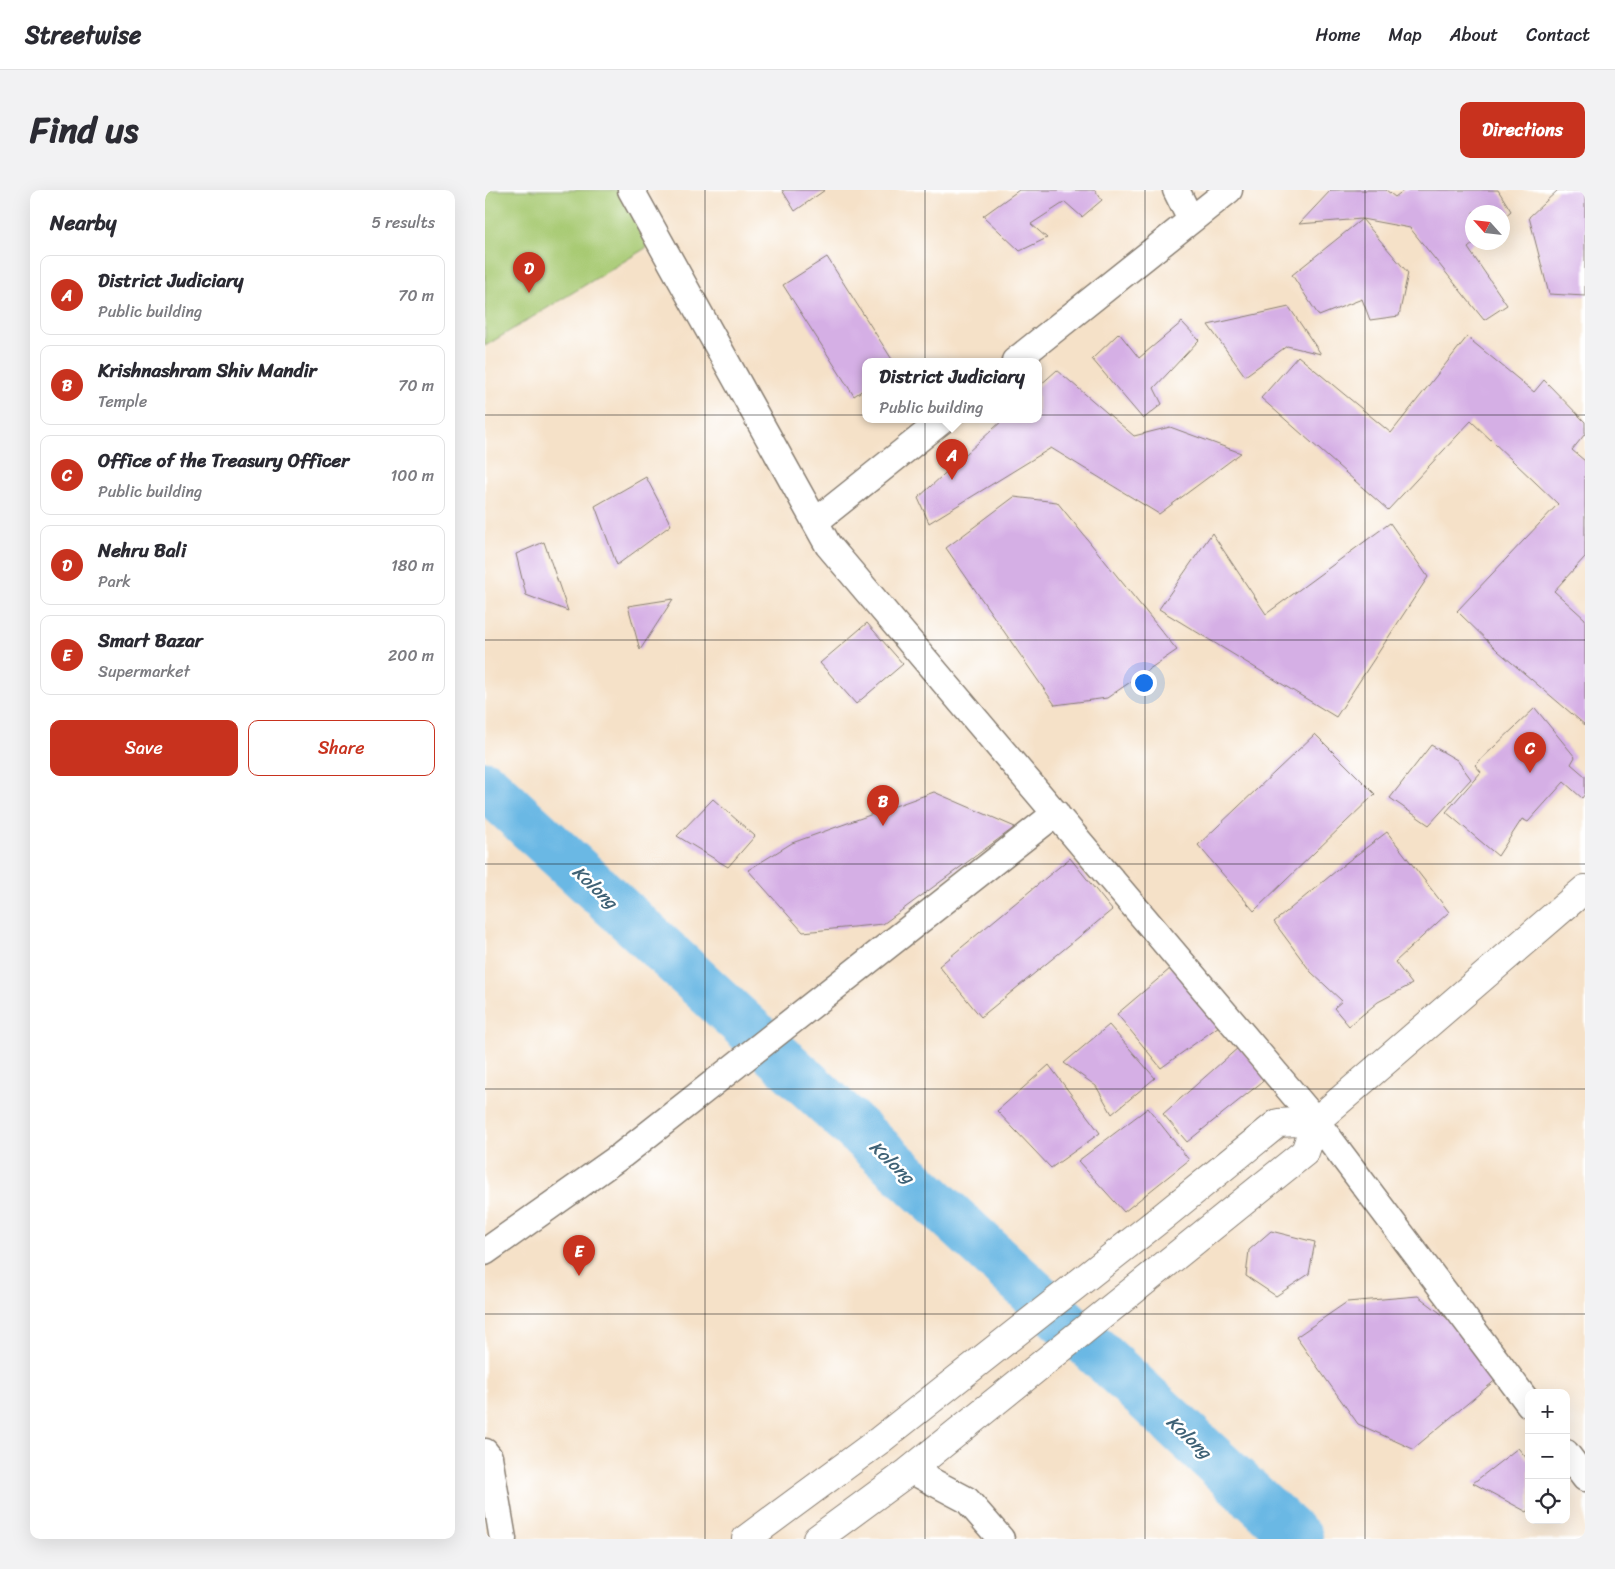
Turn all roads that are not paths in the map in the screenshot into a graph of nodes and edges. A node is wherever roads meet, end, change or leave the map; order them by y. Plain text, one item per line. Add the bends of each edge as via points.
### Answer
1 (631, 190) edge
2 (1176, 190) edge
3 (1229, 190) edge
4 (1191, 220) junction
5 (1019, 358) edge
6 (939, 423) edge
7 (815, 522) junction
8 (1056, 813) junction
9 (1585, 890) edge
10 (1316, 1121) junction
11 (485, 1252) edge
12 (1525, 1399) edge
13 (485, 1452) edge
14 (1570, 1458) edge
15 (908, 1472) junction
16 (1585, 1478) edge
17 (503, 1539) edge
18 (746, 1539) edge
19 (817, 1539) edge
20 (1001, 1539) edge

1 - 7 street
2 - 4 street
3 - 4 street
4 - 5 street
6 - 7 street
7 - 8 street via 828,545
8 - 10 street
8 - 11 street via 622,1154
9 - 10 main road
10 - 12 street
10 - 15 main road via 1305,1152
10 - 18 main road via 1278,1123 880,1440
13 - 17 street via 489,1457
14 - 16 street
15 - 19 main road
15 - 20 street via 967,1500

